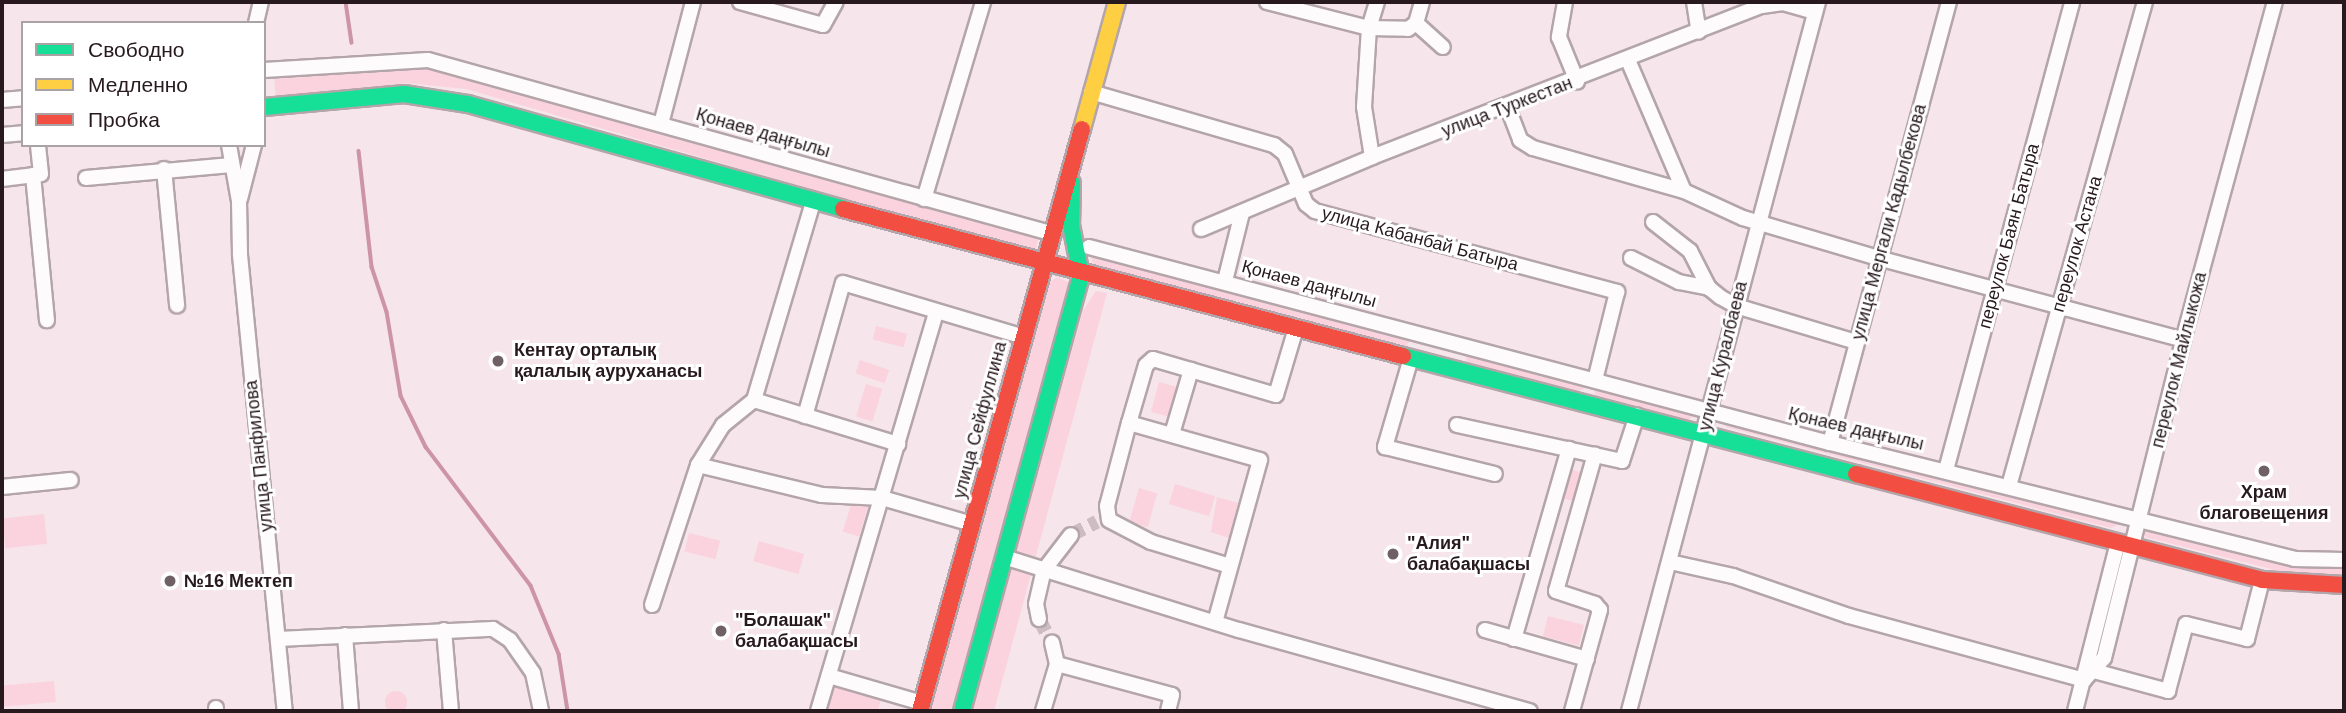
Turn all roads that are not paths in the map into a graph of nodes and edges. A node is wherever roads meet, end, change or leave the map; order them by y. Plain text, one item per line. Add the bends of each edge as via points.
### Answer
1 (261, 2) edge
2 (693, 2) edge
3 (740, 2) edge
4 (836, 2) edge
5 (983, 2) edge
6 (1117, 2) edge
7 (1267, 2) edge
8 (1377, 2) edge
9 (1422, 2) edge
10 (1565, 2) edge
11 (1694, 2) edge
12 (1950, 2) edge
13 (2072, 2) edge
14 (2145, 2) edge
15 (2275, 2) edge
16 (1816, 7) edge
17 (256, 21) edge
18 (1416, 23) junction
19 (1369, 28) junction
20 (1699, 32) junction
21 (1443, 47) dead end
22 (1628, 60) junction
23 (266, 70) edge
24 (1577, 81) junction
25 (1091, 92) junction
26 (21, 98) edge
27 (2, 100) edge
28 (266, 107) edge
29 (1508, 108) junction
30 (662, 124) junction
31 (21, 133) edge
32 (2, 135) edge
33 (1078, 141) junction
34 (38, 147) edge
35 (229, 147) edge
36 (253, 147) edge
37 (1372, 157) junction
38 (231, 165) junction
39 (164, 169) junction
40 (33, 175) junction
41 (86, 178) dead end
42 (2, 179) edge
43 (1299, 188) junction
44 (1684, 191) junction
45 (924, 199) junction
46 (239, 201) junction
47 (813, 202) junction
48 (1242, 213) junction
49 (1756, 221) junction
50 (1653, 222) dead end
51 (1201, 229) dead end
52 (1050, 233) junction
53 (1083, 244) junction
54 (1631, 258) dead end
55 (1878, 258) junction
56 (1043, 265) junction
57 (1081, 275) junction
58 (1225, 281) junction
59 (1709, 288) junction
60 (1994, 291) junction
61 (177, 304) dead end
62 (1736, 306) junction
63 (2059, 306) junction
64 (936, 312) junction
65 (47, 320) dead end
66 (1296, 328) junction
67 (1024, 337) junction
68 (2183, 340) junction
69 (1856, 342) junction
70 (1411, 358) junction
71 (1191, 370) junction
72 (1595, 380) junction
73 (754, 400) junction
74 (1711, 410) junction
75 (1637, 415) junction
76 (805, 416) junction
77 (1129, 423) junction
78 (1457, 425) dead end
79 (1172, 434) junction
80 (1704, 434) junction
81 (1830, 443) junction
82 (898, 444) junction
83 (1569, 449) junction
84 (1595, 454) junction
85 (698, 465) junction
86 (1946, 470) junction
87 (1495, 474) dead end
88 (71, 480) dead end
89 (2, 486) edge
90 (2010, 486) junction
91 (882, 498) junction
92 (2139, 519) junction
93 (972, 524) junction
94 (1071, 535) tunnel mouth
95 (2125, 545) junction
96 (1004, 557) junction
97 (2344, 561) edge
98 (1670, 562) junction
99 (1230, 566) junction
100 (1044, 570) junction
101 (2262, 580) junction
102 (2344, 585) edge
103 (652, 605) dead end
104 (1039, 619) tunnel mouth
105 (1215, 622) junction
106 (1485, 630) dead end
107 (444, 631) junction
108 (345, 635) junction
109 (278, 639) junction
110 (1514, 639) junction
111 (1052, 643) tunnel mouth
112 (1587, 659) junction
113 (1057, 664) junction
114 (829, 676) junction
115 (2089, 676) junction
116 (921, 707) edge
117 (285, 711) edge
118 (351, 711) edge
119 (451, 711) edge
120 (541, 711) edge
121 (818, 711) edge
122 (962, 711) edge
123 (1043, 711) edge
124 (1168, 711) edge
125 (1530, 711) edge
126 (1572, 711) edge
127 (1629, 711) edge
128 (2075, 711) edge

1 - 17 street
2 - 30 street
3 - 4 street via 823,25
5 - 45 street
6 - 25 street, улица Сейфуллина
7 - 19 street
8 - 19 street
9 - 18 street
10 - 24 street via 1559,37
11 - 20 street
12 - 55 street, улица Мергали Кадылбекова
13 - 60 street, переулок Баян Батыра
14 - 63 street, переулок Астана
15 - 68 street, переулок Майлыкожа
16 - 20 street, улица Туркестан via 1774,4
16 - 49 street, улица Куралбаева
18 - 19 street via 1408,29
18 - 21 street
19 - 37 street via 1364,107
20 - 22 street, улица Туркестан
22 - 24 street, улица Туркестан
22 - 44 street
23 - 30 street, Қонаев даңғылы via 419,58
24 - 29 street, улица Туркестан
25 - 33 street, улица Сейфуллина
25 - 43 street, улица Кабанбай Батыра via 1265,141 1285,154
26 - 27 street
28 - 47 street via 422,96 468,104
29 - 37 street, улица Туркестан
29 - 44 street via 1526,144
30 - 45 street, Қонаев даңғылы
31 - 32 street
33 - 52 street, улица Сейфуллина
33 - 53 street, улица Сейфуллина via 1070,209
34 - 40 street via 41,174
35 - 38 street, улица Панфилова
36 - 46 street, улица Панфилова
37 - 43 street, улица Туркестан
38 - 39 street
38 - 46 street, улица Панфилова
39 - 41 street
39 - 61 street
40 - 42 street
40 - 65 street
43 - 48 street, улица Туркестан
43 - 72 street, улица Кабанбай Батыра via 1315,211 1617,292
44 - 49 street
45 - 52 street, Қонаев даңғылы
46 - 109 street, улица Панфилова
47 - 56 street
47 - 73 street
48 - 51 street, улица Туркестан
48 - 58 street
49 - 55 street
49 - 62 street, улица Куралбаева
50 - 59 street via 1690,251
52 - 53 street, Қонаев даңғылы
52 - 56 street, улица Сейфуллина
53 - 57 street, улица Сейфуллина
53 - 58 street, Қонаев даңғылы
54 - 59 street via 1679,282
55 - 60 street
55 - 69 street, улица Мергали Кадылбекова
56 - 57 street
56 - 67 street, улица Сейфуллина
57 - 66 street
57 - 96 street, улица Сейфуллина
58 - 72 street, Қонаев даңғылы
59 - 62 street
60 - 63 street
60 - 86 street, переулок Баян Батыра
62 - 69 street
62 - 74 street, улица Куралбаева
63 - 68 street
63 - 90 street, переулок Астана
64 - 67 street
64 - 76 street via 843,283
64 - 82 street
66 - 70 street
66 - 71 street via 1276,396
67 - 93 street, улица Сейфуллина
68 - 92 street, переулок Майлыкожа
69 - 81 street, улица Мергали Кадылбекова
70 - 75 street
70 - 87 street via 1385,447
71 - 77 street via 1149,361
71 - 79 street
72 - 74 street, Қонаев даңғылы
73 - 76 street
73 - 85 street via 723,425
74 - 80 street, улица Куралбаева
74 - 81 street, Қонаев даңғылы
75 - 80 street
75 - 84 street via 1622,461
76 - 82 street
77 - 79 street
77 - 99 street via 1103,521 1151,542
78 - 83 street
79 - 99 street via 1260,460
80 - 95 street
80 - 98 street, улица Куралбаева
81 - 86 street, Қонаев даңғылы
82 - 91 street
83 - 84 street
83 - 110 street
84 - 112 street via 1556,591 1599,606
85 - 91 street via 822,495
85 - 103 street
86 - 90 street, Қонаев даңғылы
88 - 89 street
90 - 92 street, Қонаев даңғылы
91 - 93 street
91 - 114 street
92 - 95 street, переулок Майлыкожа
92 - 97 street, Қонаев даңғылы via 2294,559
93 - 116 street, улица Сейфуллина
94 - 100 street
95 - 101 street
95 - 115 street, переулок Майлыкожа
96 - 100 street
96 - 122 street, улица Сейфуллина
98 - 115 street via 1733,576 1849,615
98 - 127 street, улица Куралбаева
99 - 105 street
100 - 104 street via 1036,604
100 - 105 street
101 - 102 street
101 - 115 street via 2247,639 2186,624 2168,691
105 - 125 street
106 - 110 street
107 - 108 street
107 - 119 street
107 - 120 street via 502,632 533,673
108 - 109 street
108 - 118 street
109 - 117 street, улица Панфилова
110 - 112 street
111 - 113 street
112 - 126 street
113 - 123 street
113 - 124 street via 1172,695
114 - 116 street
114 - 121 street
115 - 128 street

